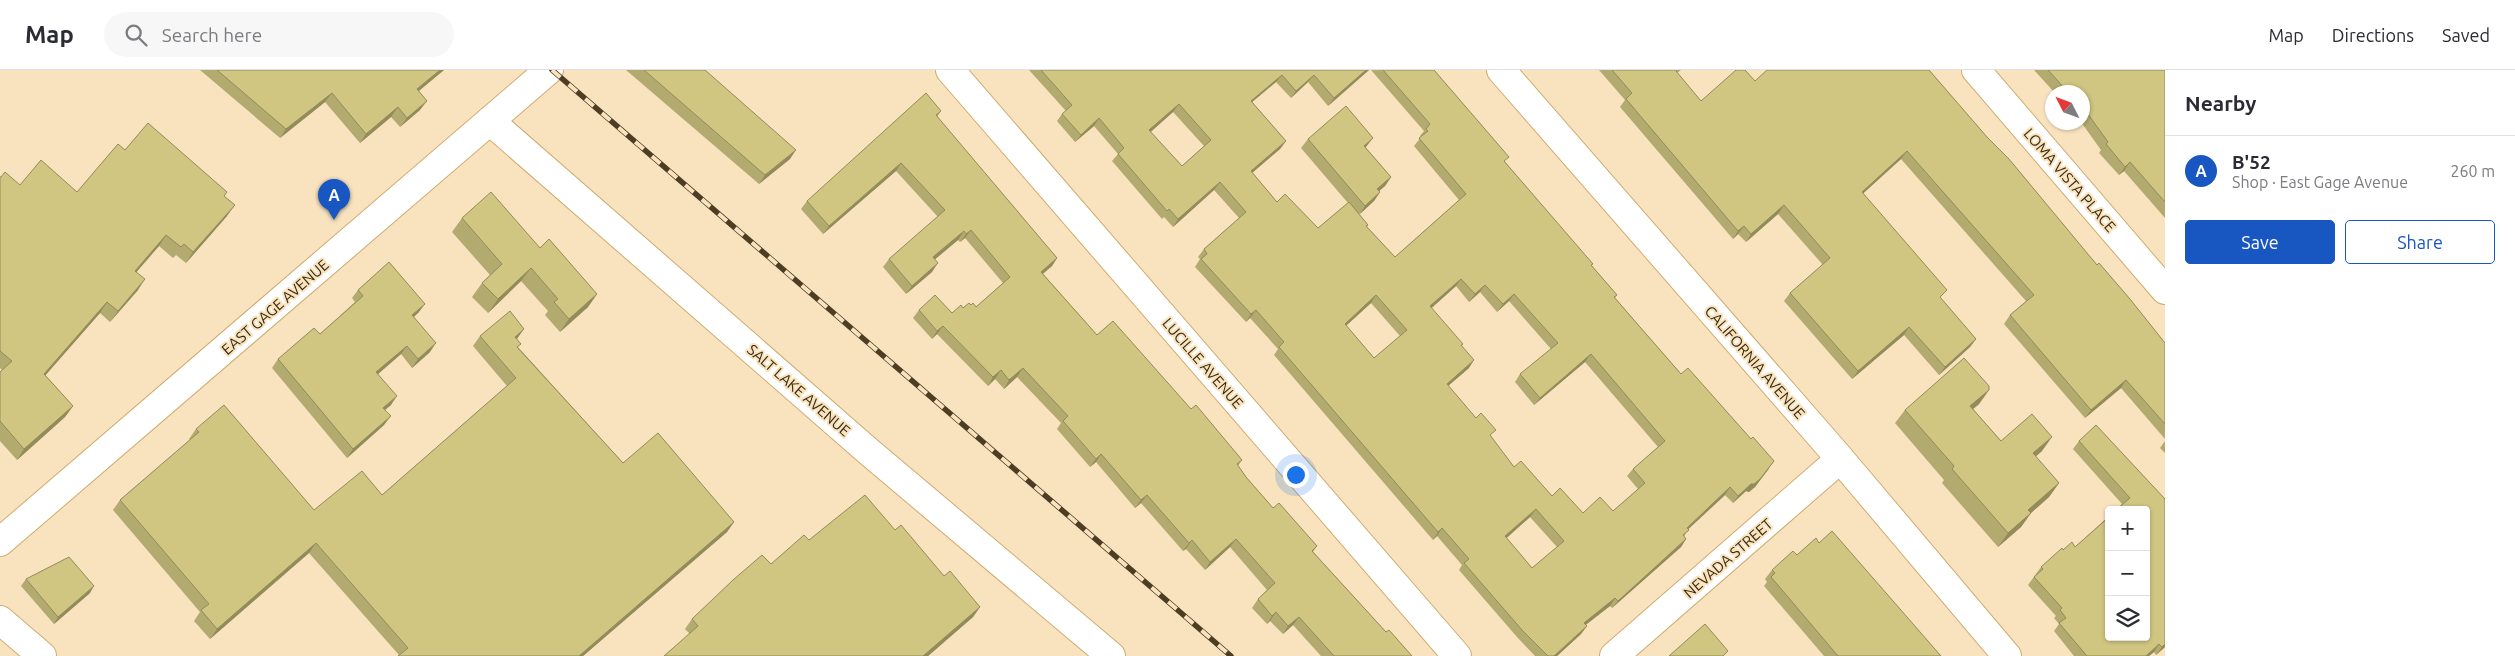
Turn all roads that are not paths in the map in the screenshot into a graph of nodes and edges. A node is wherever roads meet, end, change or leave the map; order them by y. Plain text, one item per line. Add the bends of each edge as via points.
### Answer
1 (549, 70) edge
2 (950, 70) edge
3 (1500, 70) edge
4 (1976, 70) edge
5 (490, 121) junction
6 (2165, 290) edge
7 (1840, 459) junction
8 (0, 542) edge
9 (0, 620) edge
10 (42, 656) edge
11 (1111, 656) edge
12 (1457, 656) edge
13 (1614, 656) edge
14 (2007, 656) edge

1 - 5 street, EAST GAGE AVENUE
2 - 12 street, LUCILLE AVENUE
3 - 7 street, CALIFORNIA AVENUE
4 - 6 street, LOMA VISTA PLACE
5 - 8 street, EAST GAGE AVENUE
5 - 11 street, SALT LAKE AVENUE via 868,450
7 - 13 street, NEVADA STREET
7 - 14 street, CALIFORNIA AVENUE
9 - 10 street

